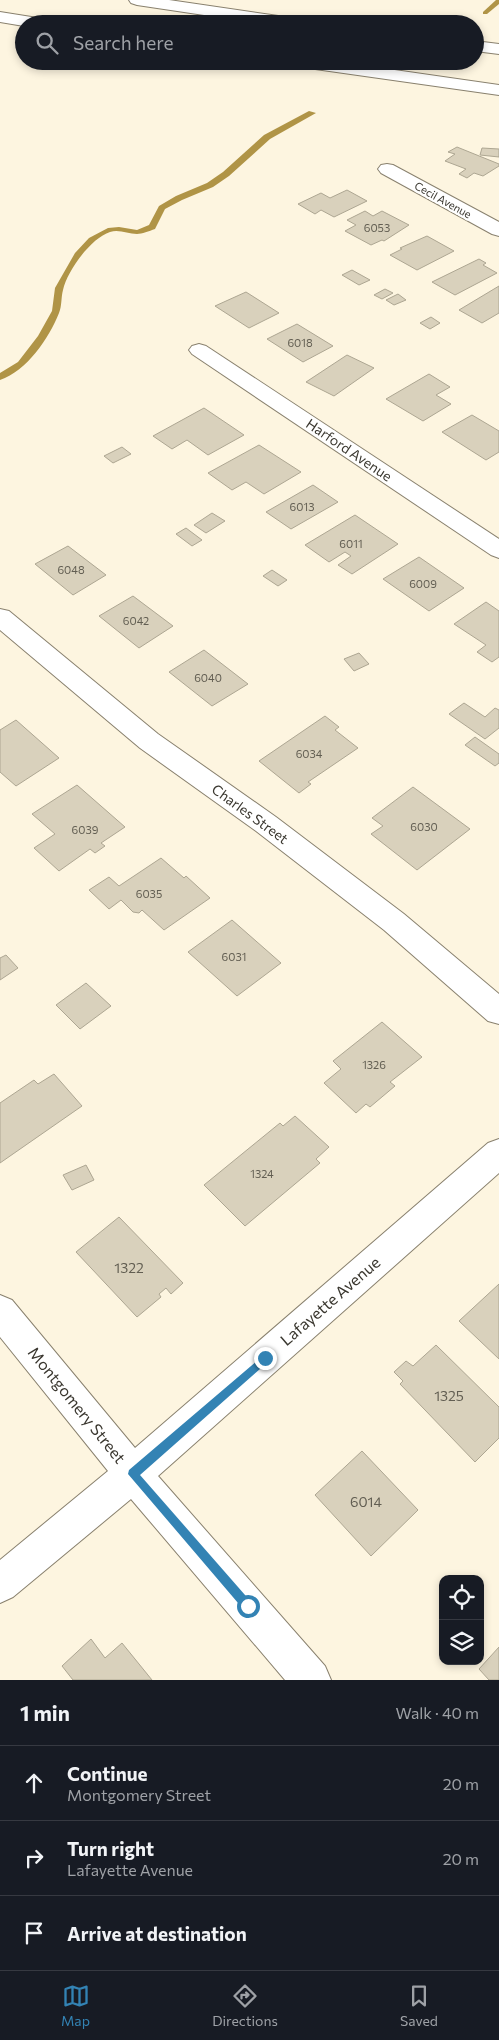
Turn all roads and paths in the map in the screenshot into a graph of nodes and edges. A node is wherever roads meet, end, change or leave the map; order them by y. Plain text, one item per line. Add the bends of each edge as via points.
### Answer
1 (137, 0) edge
2 (238, 15) edge
3 (0, 17) edge
4 (15, 19) edge
5 (484, 47) edge
6 (499, 49) edge
7 (358, 70) edge
8 (499, 90) edge
9 (388, 170) dead end
10 (499, 230) edge
11 (200, 350) dead end
12 (499, 550) edge
13 (0, 617) edge
14 (499, 1012) edge
15 (499, 1153) edge
16 (0, 1311) edge
17 (133, 1474) junction
18 (0, 1584) edge
19 (311, 1680) edge

1 - 2 main road
3 - 4 main road
5 - 6 main road
7 - 8 main road
9 - 10 main road, Cecil Avenue
11 - 12 main road, Harford Avenue
13 - 14 main road, Charles Street via 149,742 266,824 394,922
15 - 17 main road, Lafayette Avenue
16 - 17 main road, Montgomery Street
17 - 18 main road, Lafayette Avenue
17 - 19 main road, Montgomery Street

